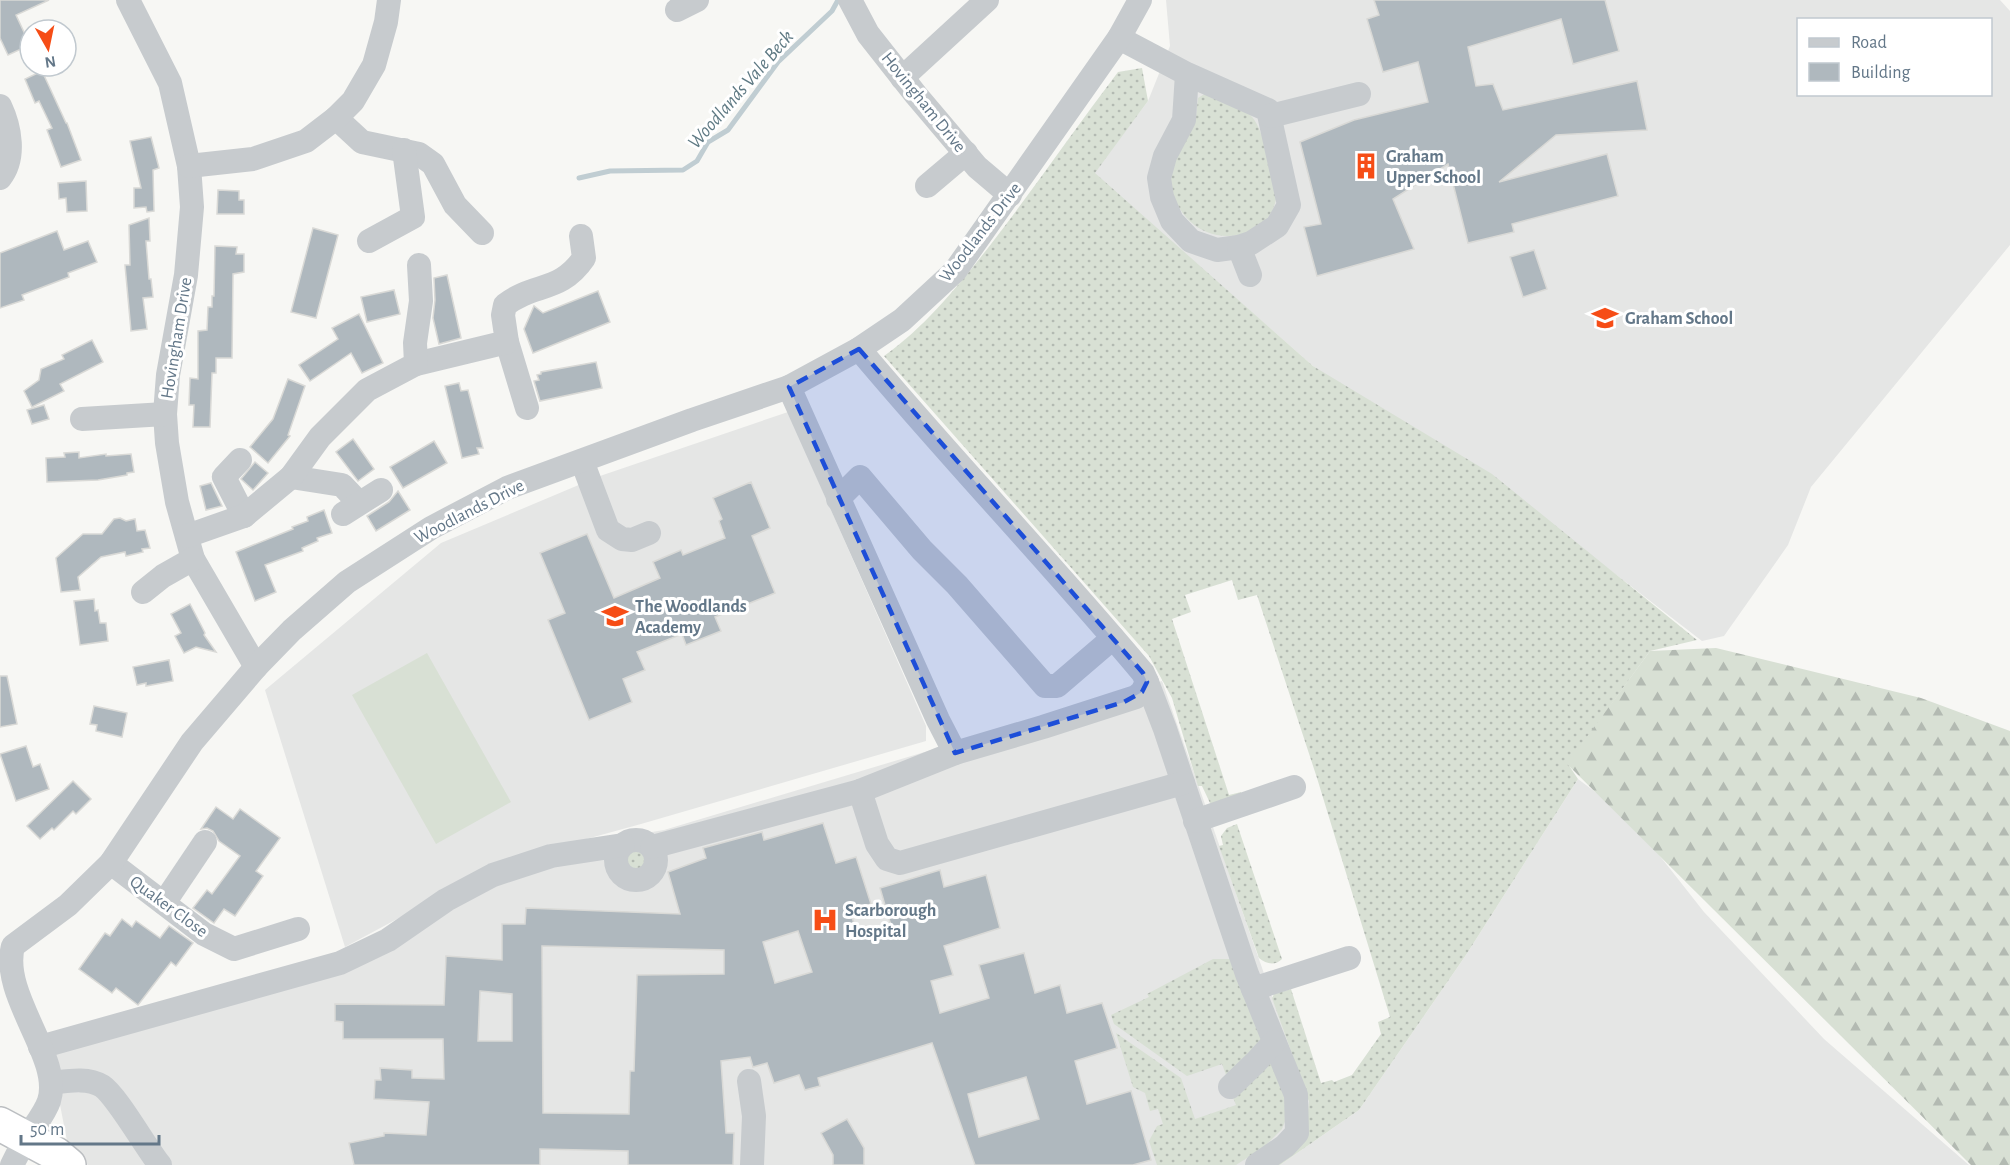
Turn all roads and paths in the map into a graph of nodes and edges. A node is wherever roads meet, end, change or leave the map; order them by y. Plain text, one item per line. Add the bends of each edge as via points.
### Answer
1 (128, 0) edge
2 (389, 0) edge
3 (850, 0) edge
4 (987, 0) edge
5 (1140, 0) edge
6 (1119, 38) junction
7 (1186, 74) junction
8 (902, 78) junction
9 (1359, 94) dead end
10 (0, 106) edge
11 (1270, 116) junction
12 (336, 118) junction
13 (404, 150) junction
14 (966, 153) junction
15 (189, 166) junction
16 (0, 178) edge
17 (927, 186) dead end
18 (1010, 195) junction
19 (482, 233) dead end
20 (580, 236) dead end
21 (369, 241) dead end
22 (1239, 247) junction
23 (419, 265) dead end
24 (1250, 274) dead end
25 (507, 342) junction
26 (859, 349) junction
27 (416, 364) junction
28 (789, 387) junction
29 (527, 408) dead end
30 (165, 414) junction
31 (82, 419) dead end
32 (240, 460) dead end
33 (582, 461) junction
34 (291, 477) junction
35 (381, 490) dead end
36 (838, 499) junction
37 (244, 516) junction
38 (649, 533) dead end
39 (186, 536) junction
40 (193, 559) junction
41 (143, 592) dead end
42 (1113, 638) junction
43 (256, 667) junction
44 (1147, 682) junction
45 (955, 753) junction
46 (1183, 783) junction
47 (1294, 787) dead end
48 (860, 791) junction
49 (1195, 821) junction
50 (206, 842) dead end
51 (623, 845) junction
52 (652, 847) junction
53 (111, 862) junction
54 (164, 903) junction
55 (298, 929) dead end
56 (1349, 958) dead end
57 (1253, 989) junction
58 (1274, 1042) junction
59 (40, 1047) junction
60 (749, 1081) dead end
61 (51, 1083) junction
62 (1230, 1087) dead end
63 (13, 1142) edge
64 (69, 1165) edge
65 (160, 1165) edge
66 (752, 1165) edge
67 (1257, 1165) edge

1 - 15 street, Hovingham Drive via 170,83
2 - 12 street via 374,65 353,101
3 - 8 street, Hovingham Drive via 868,34
4 - 8 street
5 - 6 street, Woodlands Drive
6 - 7 street
6 - 18 street, Woodlands Drive
7 - 11 street via 1268,110
7 - 22 street via 1184,120 1165,156 1159,178 1162,197 1172,221 1191,241 1217,250
8 - 14 street, Hovingham Drive
9 - 11 street
10 - 16 street via 11,145
11 - 22 street via 1289,205 1277,226
12 - 13 street via 362,142
12 - 15 street via 306,141 253,159
13 - 19 street via 433,164 455,205
13 - 21 street via 413,217
14 - 17 street
14 - 18 street, Hovingham Drive
15 - 30 street, Hovingham Drive via 192,207 186,275
18 - 26 street, Woodlands Drive via 955,271 902,320
20 - 25 street via 584,258 574,272 559,283 518,295 505,305
22 - 24 street
23 - 27 street via 421,301
25 - 27 street
25 - 29 street
26 - 28 street, Woodlands Drive
26 - 42 street
27 - 34 street via 367,390 320,437
28 - 33 street, Woodlands Drive
28 - 36 street
30 - 31 street
30 - 39 street, Hovingham Drive via 177,502
32 - 37 street via 224,477
33 - 38 street via 608,530 632,540
33 - 43 street, Woodlands Drive via 507,489 430,528 347,582
34 - 35 street via 342,485 351,509
34 - 37 street
36 - 42 street via 860,477 1045,686 1057,686
36 - 45 street
37 - 39 street
39 - 40 street, Hovingham Drive
40 - 41 street
40 - 43 street, Hovingham Drive
42 - 44 street
43 - 53 street, Woodlands Drive via 192,742
44 - 45 street via 1143,692 1124,702
44 - 46 street
45 - 48 street
46 - 48 street via 900,863 887,859 877,844
46 - 49 street
47 - 49 street
48 - 52 street
49 - 57 street
50 - 54 street
51 - 52 street via 640,840
51 - 52 street via 616,858 617,866 622,874 636,881 653,873 657,863
51 - 59 street via 551,856 493,875 388,940 340,963
53 - 54 street, Quaker Close
53 - 59 street, Woodlands Drive via 68,905 13,946 10,957 16,988
54 - 55 street, Quaker Close via 204,934 234,949
56 - 57 street
57 - 58 street
58 - 62 street
58 - 67 street via 1296,1095 1297,1132 1285,1146
59 - 61 street, Woodlands Drive
60 - 66 street via 754,1116
61 - 63 street via 50,1101
61 - 65 street via 79,1080 103,1087
63 - 64 highway via 56,1154

